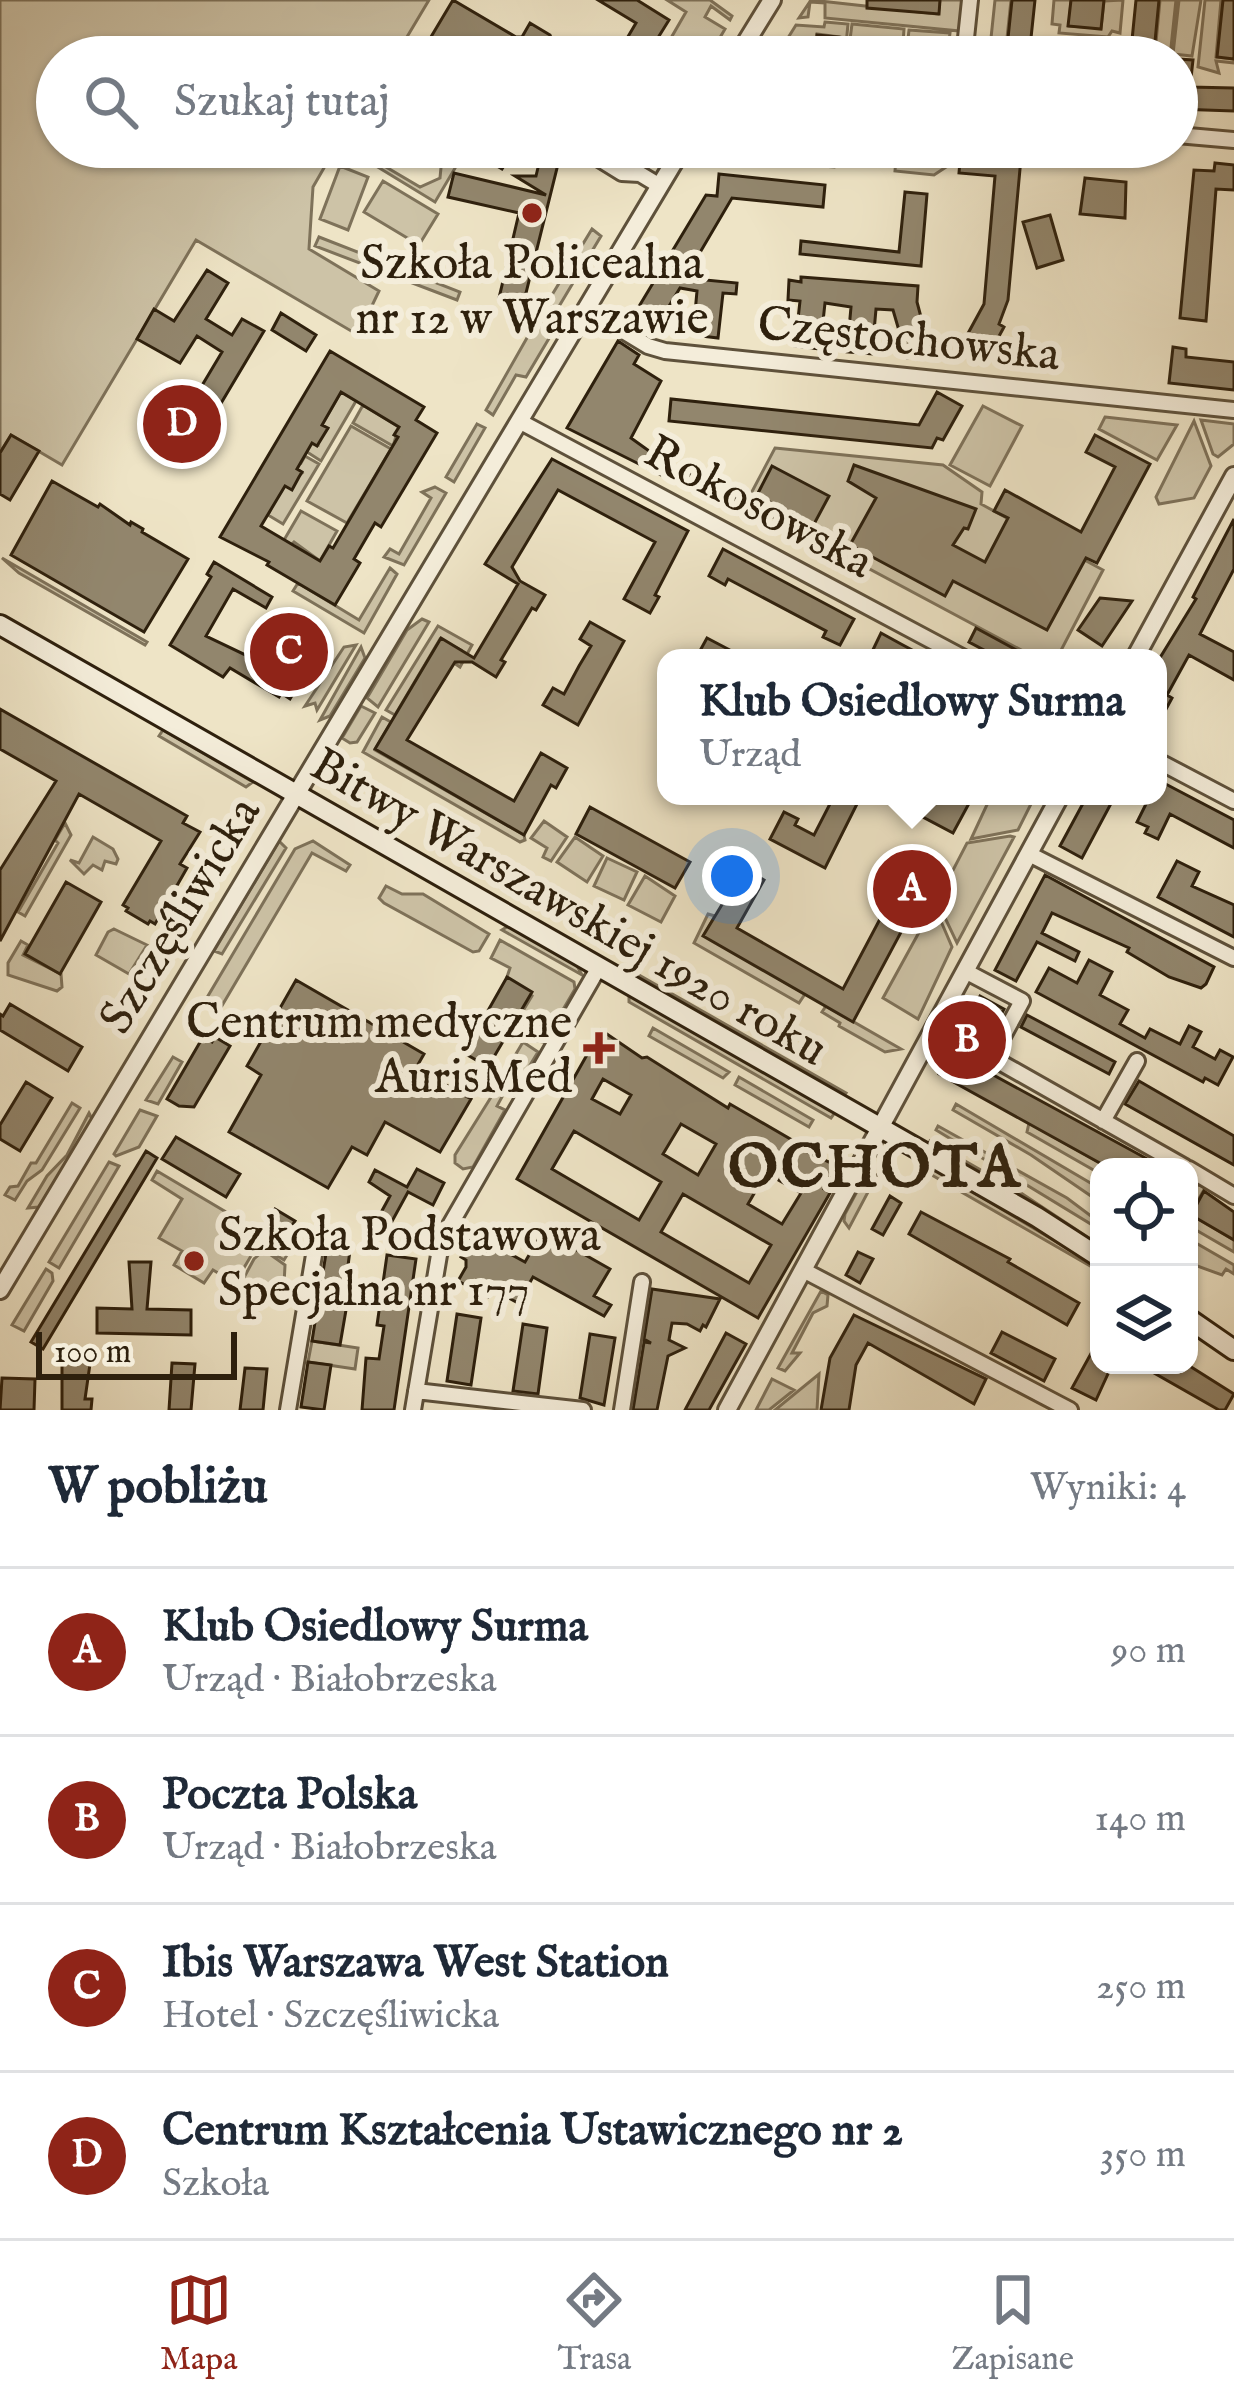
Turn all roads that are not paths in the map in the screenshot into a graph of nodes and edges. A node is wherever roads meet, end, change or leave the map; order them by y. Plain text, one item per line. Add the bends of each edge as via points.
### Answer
1 (772, 0) edge
2 (970, 0) edge
3 (750, 36) edge
4 (966, 36) edge
5 (1198, 137) edge
6 (1234, 140) edge
7 (614, 168) edge
8 (671, 168) edge
9 (661, 186) junction
10 (587, 309) junction
11 (1234, 410) edge
12 (519, 422) junction
13 (1234, 476) edge
14 (0, 625) edge
15 (947, 649) edge
16 (1140, 649) edge
17 (1167, 766) edge
18 (296, 794) junction
19 (1234, 801) edge
20 (1055, 805) edge
21 (1029, 854) junction
22 (1234, 958) edge
23 (599, 967) junction
24 (965, 971) junction
25 (1137, 1061) dead end
26 (1103, 1121) junction
27 (881, 1127) junction
28 (1167, 1158) edge
29 (1198, 1176) edge
30 (1234, 1196) edge
31 (1090, 1251) edge
32 (314, 1255) dead end
33 (803, 1270) junction
34 (642, 1282) dead end
35 (0, 1290) edge
36 (1198, 1325) edge
37 (1234, 1350) edge
38 (416, 1391) junction
39 (288, 1410) edge
40 (413, 1410) edge
41 (583, 1410) edge
42 (622, 1410) edge
43 (728, 1410) edge
44 (1070, 1410) edge

1 - 3 street
2 - 4 street
5 - 6 street
7 - 9 street
8 - 9 street, Szczęśliwicka
9 - 10 street, Szczęśliwicka
10 - 11 street, Częstochowska via 665,351
10 - 12 street, Szczęśliwicka
12 - 15 street, Rokosowska
12 - 18 street, Szczęśliwicka
13 - 16 street
14 - 18 main road, Bitwy Warszawskiej 1920 roku
17 - 19 street
18 - 23 main road, Bitwy Warszawskiej 1920 roku
18 - 35 street, Szczęśliwicka
20 - 21 street
21 - 22 street
21 - 24 street
23 - 27 main road, Bitwy Warszawskiej 1920 roku
23 - 38 street via 449,1227
24 - 26 street via 1022,1001 996,1060
24 - 27 street
25 - 26 street
26 - 28 street
27 - 31 main road, Bitwy Warszawskiej 1920 roku
27 - 33 street
29 - 30 street
32 - 39 street
33 - 43 street
33 - 44 street
34 - 42 street
36 - 37 main road
38 - 40 street
38 - 41 street

